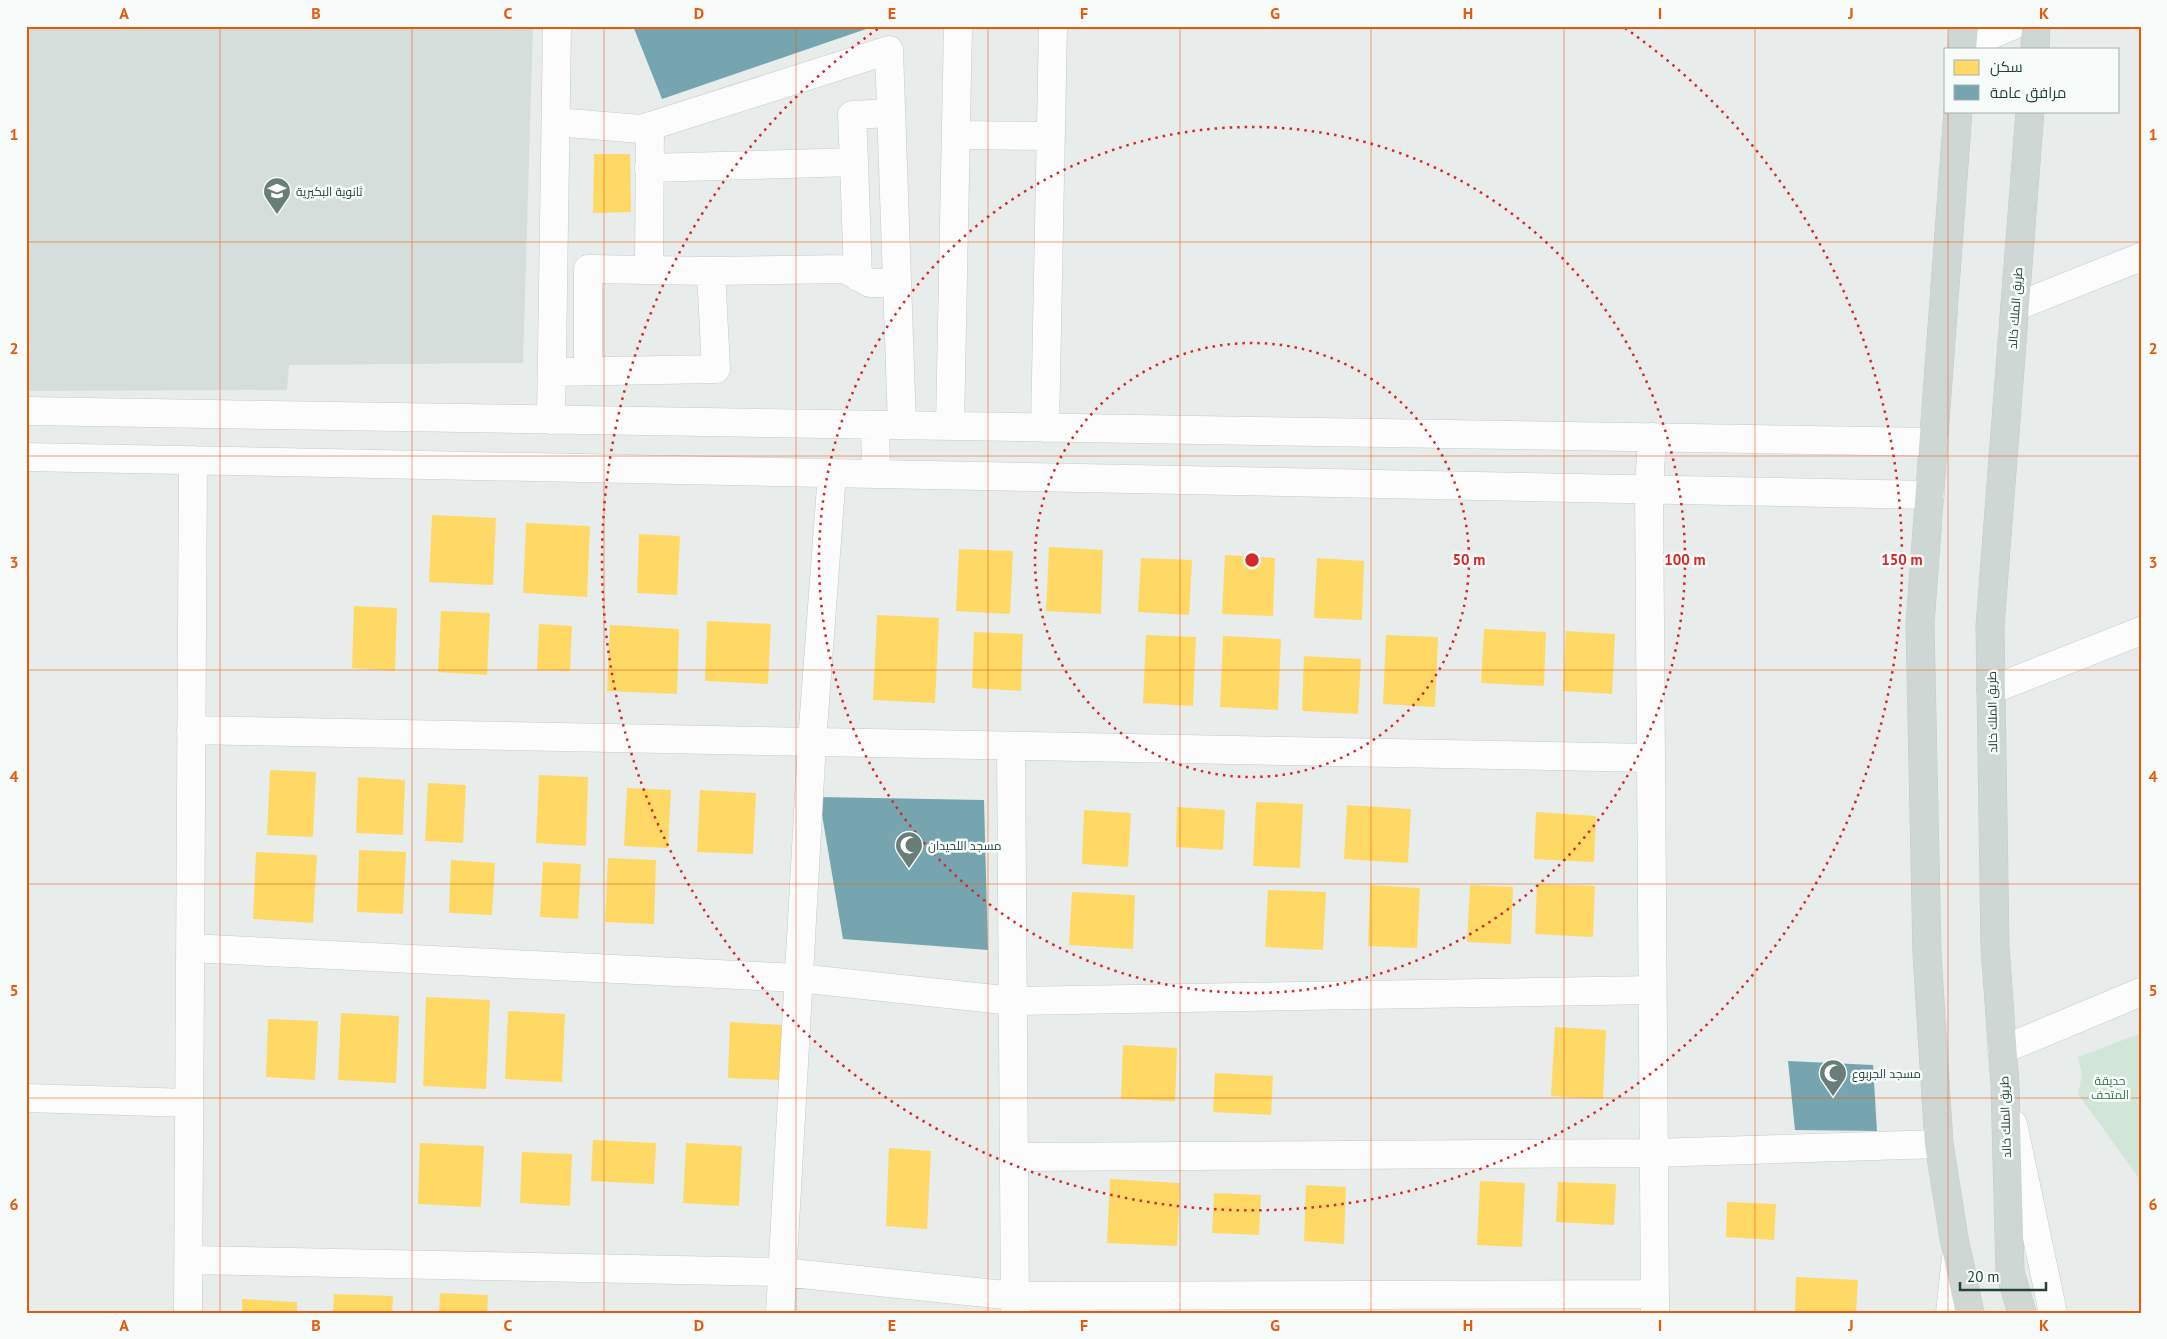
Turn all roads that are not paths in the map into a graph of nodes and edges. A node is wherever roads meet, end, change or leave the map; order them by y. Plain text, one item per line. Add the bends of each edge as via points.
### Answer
1 (557, 26) edge
2 (958, 26) edge
3 (1053, 26) edge
4 (2012, 26) edge
5 (2036, 26) edge
6 (1963, 41) edge
7 (2035, 48) edge
8 (1958, 112) edge
9 (2030, 112) edge
10 (891, 113) junction
11 (556, 122) junction
12 (650, 126) junction
13 (956, 135) junction
14 (1051, 136) junction
15 (854, 162) junction
16 (649, 168) junction
17 (2141, 257) edge
18 (649, 270) junction
19 (711, 271) junction
20 (858, 277) junction
21 (897, 283) junction
22 (2015, 307) junction
23 (588, 371) junction
24 (552, 372) junction
25 (26, 411) edge
26 (551, 420) junction
27 (875, 425) junction
28 (902, 425) junction
29 (950, 426) junction
30 (1045, 428) junction
31 (1652, 437) junction
32 (1934, 442) junction
33 (26, 457) edge
34 (193, 460) junction
35 (832, 473) junction
36 (876, 474) junction
37 (1648, 489) junction
38 (1930, 495) junction
39 (2141, 631) edge
40 (1991, 690) junction
41 (191, 730) junction
42 (812, 742) junction
43 (1011, 746) junction
44 (1651, 758) junction
45 (190, 948) junction
46 (798, 978) junction
47 (1652, 990) junction
48 (2141, 992) edge
49 (1012, 1001) junction
50 (2002, 1050) junction
51 (2005, 1085) junction
52 (26, 1098) edge
53 (190, 1104) junction
54 (1939, 1144) junction
55 (1654, 1152) junction
56 (1014, 1157) junction
57 (1957, 1252) junction
58 (188, 1260) junction
59 (782, 1272) junction
60 (1655, 1303) edge
61 (1015, 1304) edge
62 (188, 1313) edge
63 (780, 1313) edge
64 (1950, 1313) edge
65 (1970, 1313) edge
66 (2022, 1313) edge
67 (2054, 1313) edge

1 - 11 street
2 - 13 street
3 - 14 street
4 - 6 street
5 - 7 main road
8 - 32 main road
9 - 22 main road, طريق الملك خالد
10 - 12 street via 889,50
10 - 15 street via 852,115
10 - 21 street
11 - 12 street via 641,129
11 - 24 street
12 - 16 street
13 - 14 street
13 - 29 street
14 - 30 street
15 - 16 street
15 - 20 street
16 - 18 street
17 - 22 street
18 - 19 street
18 - 23 street via 588,268
19 - 20 street via 845,269
19 - 23 street via 716,370
20 - 21 street via 870,283
21 - 28 street
22 - 40 main road, طريق الملك خالد via 1990,626
23 - 24 street
24 - 26 street
25 - 26 street
26 - 27 street
27 - 28 street
27 - 36 street
28 - 29 street
29 - 30 street
30 - 31 street
31 - 32 street
31 - 37 street
32 - 38 main road
33 - 34 street
34 - 35 street
34 - 41 street
35 - 36 street
35 - 42 street
36 - 37 street
37 - 38 street
37 - 44 street
38 - 54 main road via 1920,624 1927,954
39 - 40 street
40 - 50 main road, طريق الملك خالد via 1995,948
41 - 42 street
41 - 45 street
42 - 43 street
42 - 46 street
43 - 44 street
43 - 49 street
44 - 47 street
45 - 46 street
45 - 53 street
46 - 49 street
46 - 59 street
47 - 49 street
47 - 55 street
48 - 50 street
49 - 56 street
50 - 51 main road, طريق الملك خالد
51 - 66 main road, طريق الملك خالد via 2010,1272
51 - 67 street
52 - 53 street
53 - 58 street
54 - 55 street
54 - 57 main road
55 - 56 street
55 - 60 street
56 - 61 street
57 - 64 street
57 - 65 main road
58 - 59 street
58 - 62 street
59 - 61 street
59 - 63 street
60 - 61 street

